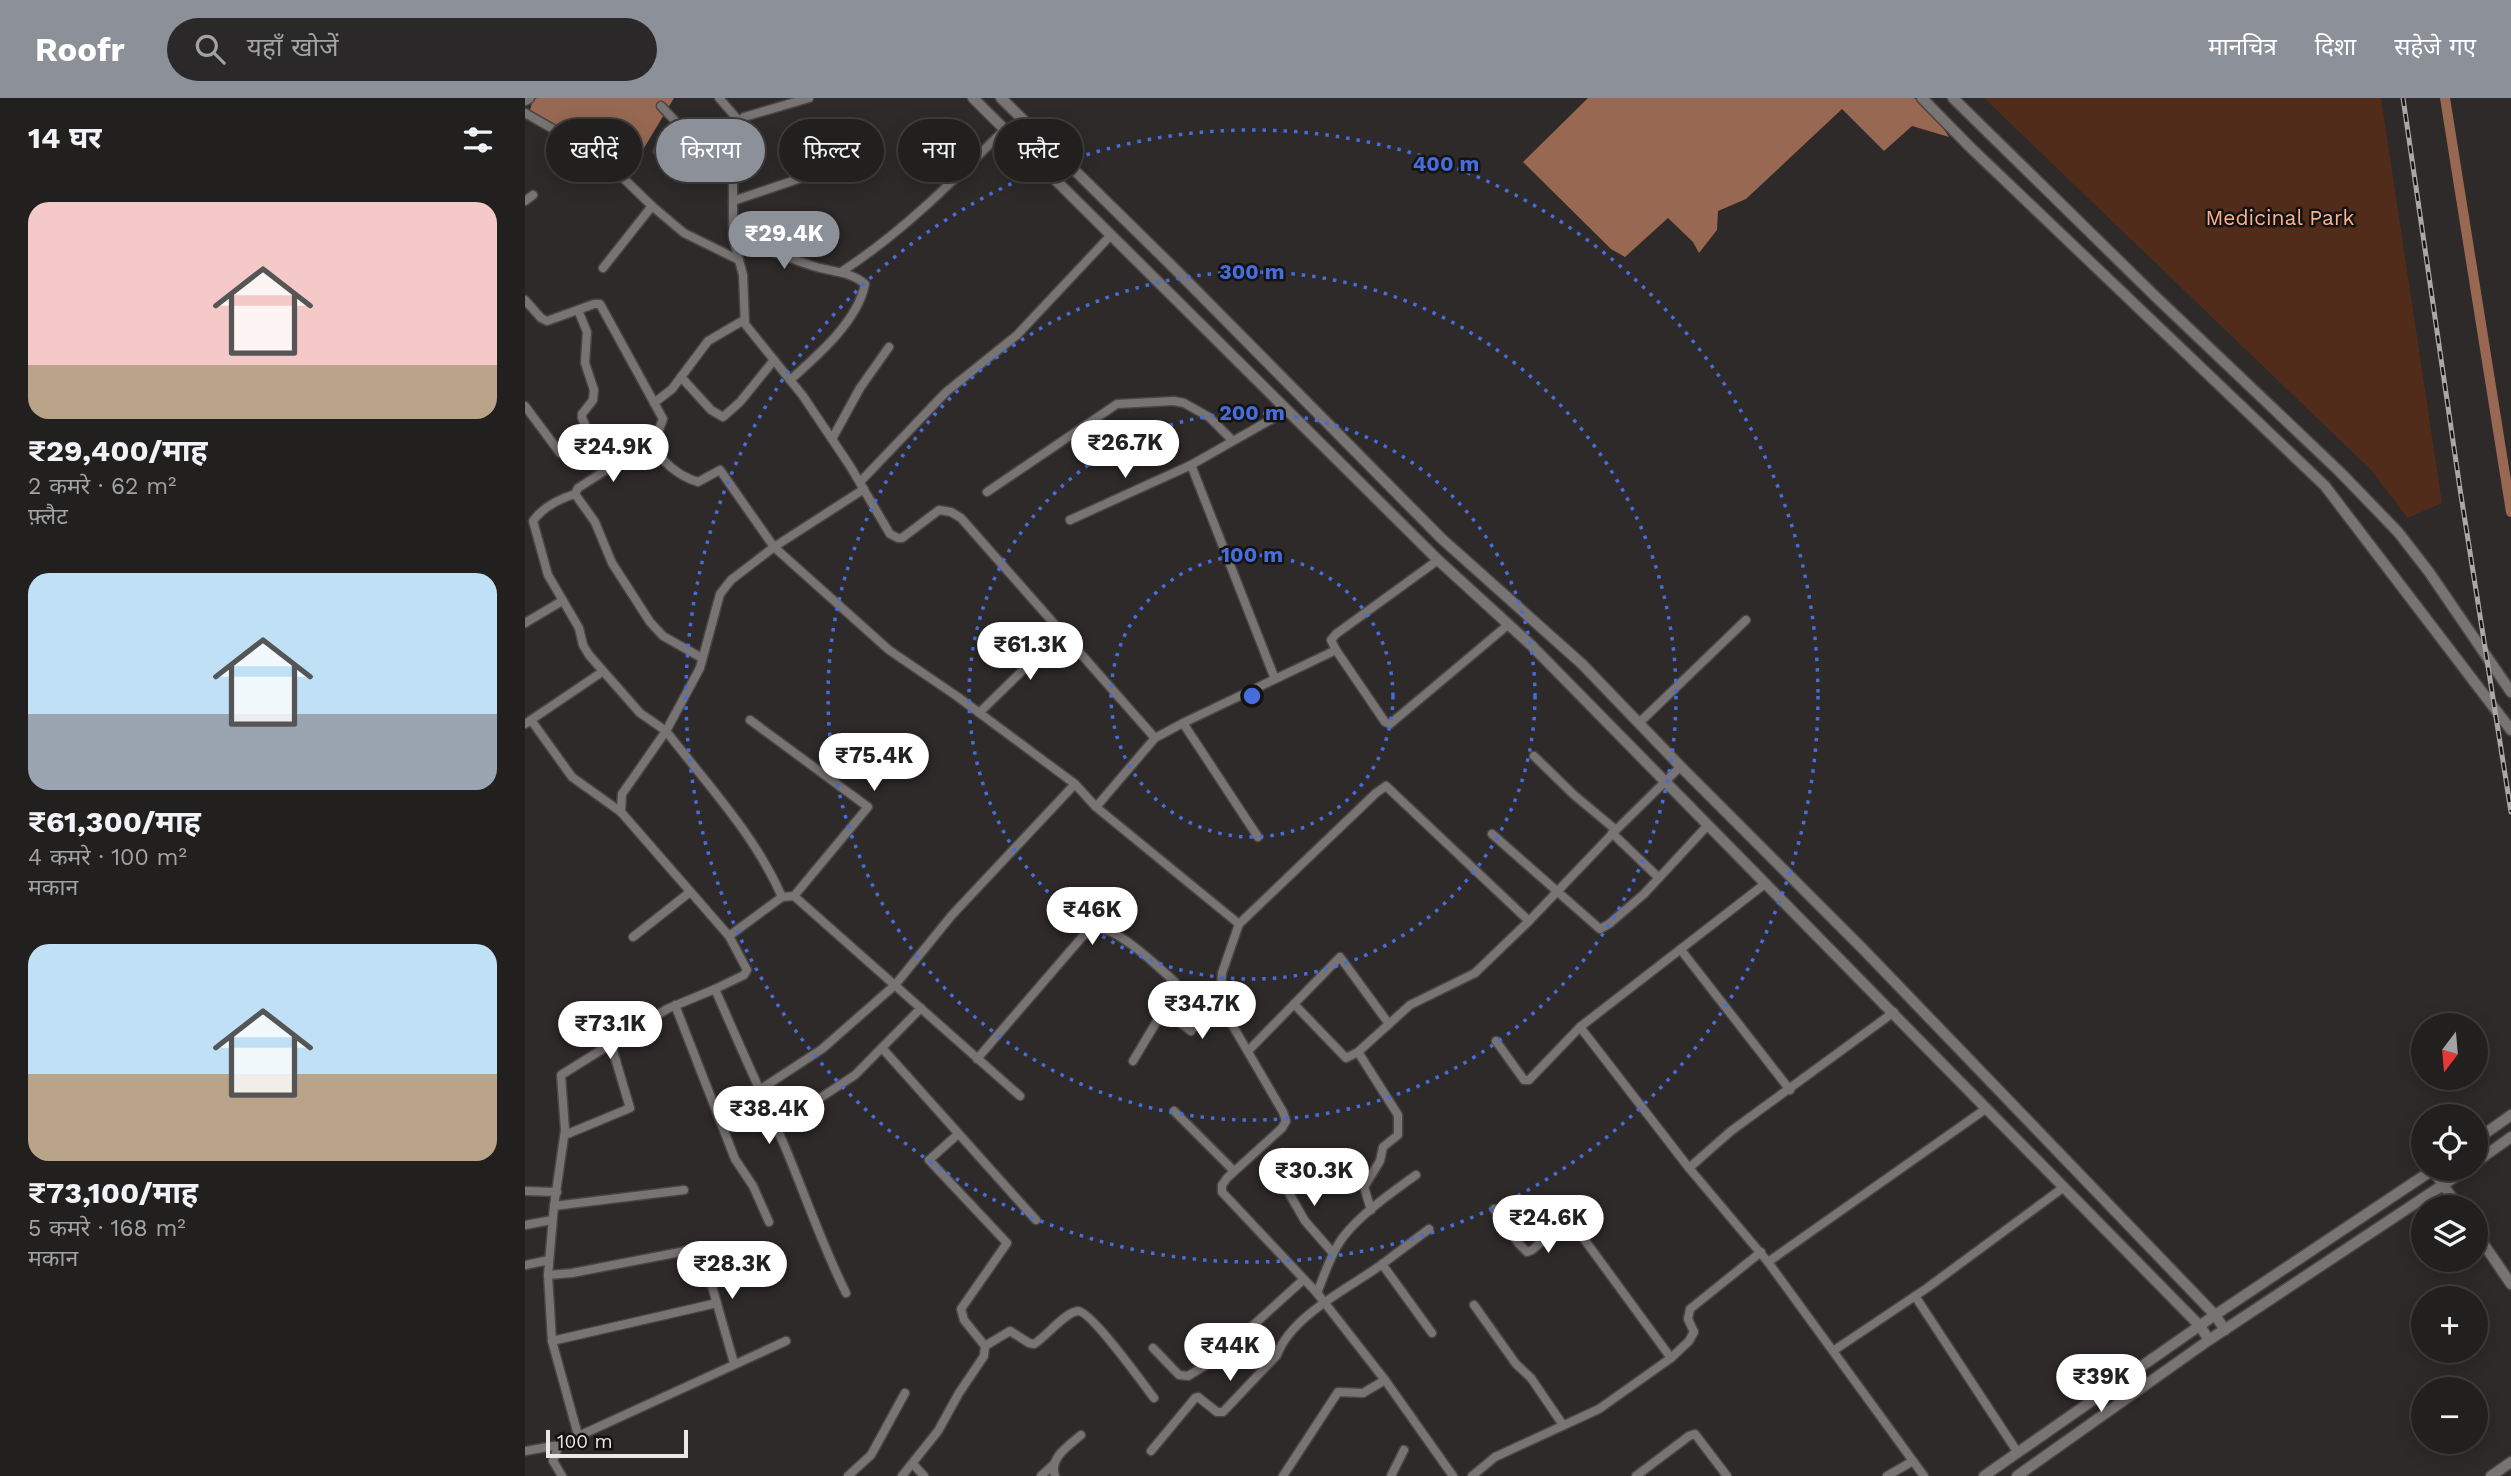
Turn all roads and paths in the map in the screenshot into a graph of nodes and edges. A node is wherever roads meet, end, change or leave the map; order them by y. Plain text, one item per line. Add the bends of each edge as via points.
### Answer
1 (719, 98) edge
2 (809, 98) edge
3 (973, 98) edge
4 (1001, 98) edge
5 (1922, 98) edge
6 (1953, 98) edge
7 (661, 106) dead end
8 (525, 113) edge
9 (673, 119) edge
10 (737, 119) edge
11 (745, 119) edge
12 (995, 119) edge
13 (994, 140) edge
14 (733, 182) edge
15 (789, 182) edge
16 (1058, 182) edge
17 (533, 195) dead end
18 (525, 201) edge
19 (733, 201) junction
20 (652, 206) junction
21 (1111, 235) junction
22 (733, 238) junction
23 (739, 260) junction
24 (603, 268) dead end
25 (841, 272) junction
26 (525, 300) edge
27 (578, 310) junction
28 (744, 320) junction
29 (889, 347) dead end
30 (774, 360) junction
31 (681, 377) junction
32 (790, 380) junction
33 (654, 403) junction
34 (525, 405) edge
35 (1286, 411) junction
36 (832, 439) junction
37 (1232, 440) junction
38 (560, 453) dead end
39 (1191, 465) junction
40 (862, 486) junction
41 (987, 492) dead end
42 (575, 494) junction
43 (1070, 520) dead end
44 (1442, 539) junction
45 (774, 547) junction
46 (1429, 551) junction
47 (1438, 560) junction
48 (562, 601) junction
49 (1746, 620) dead end
50 (525, 622) edge
51 (1509, 624) junction
52 (1062, 632) junction
53 (1336, 650) junction
54 (702, 658) junction
55 (601, 672) junction
56 (1275, 679) junction
57 (2511, 691) edge
58 (979, 713) junction
59 (750, 720) dead end
60 (528, 722) edge
61 (1183, 723) junction
62 (1639, 723) junction
63 (2511, 730) edge
64 (666, 731) junction
65 (1155, 738) junction
66 (1534, 756) dead end
67 (1680, 766) junction
68 (1664, 782) junction
69 (1075, 783) junction
70 (1096, 807) junction
71 (621, 812) junction
72 (1708, 825) junction
73 (1614, 831) junction
74 (1492, 834) dead end
75 (1258, 837) dead end
76 (1659, 878) junction
77 (1766, 883) junction
78 (690, 892) junction
79 (1557, 892) junction
80 (782, 897) junction
81 (794, 897) junction
82 (1529, 921) junction
83 (1239, 924) junction
84 (729, 936) junction
85 (633, 937) dead end
86 (1681, 950) junction
87 (895, 985) junction
88 (1220, 986) junction
89 (715, 989) junction
90 (1294, 1004) junction
91 (675, 1005) junction
92 (921, 1008) junction
93 (1163, 1010) junction
94 (1894, 1012) junction
95 (1389, 1024) junction
96 (1580, 1027) junction
97 (1496, 1041) dead end
98 (611, 1044) junction
99 (882, 1048) junction
100 (1248, 1051) junction
101 (1358, 1052) junction
102 (977, 1059) junction
103 (1133, 1061) dead end
104 (1790, 1090) junction
105 (758, 1091) junction
106 (1020, 1096) dead end
107 (817, 1100) dead end
108 (1987, 1108) junction
109 (1174, 1111) dead end
110 (2511, 1115) edge
111 (2488, 1131) edge
112 (565, 1135) junction
113 (957, 1135) junction
114 (2511, 1137) edge
115 (2488, 1153) edge
116 (1689, 1168) junction
117 (1234, 1171) junction
118 (1278, 1174) dead end
119 (1416, 1175) dead end
120 (2416, 1181) edge
121 (2441, 1181) edge
122 (2451, 1181) edge
123 (2444, 1186) junction
124 (2064, 1187) junction
125 (684, 1190) dead end
126 (525, 1191) edge
127 (557, 1192) junction
128 (2450, 1195) edge
129 (554, 1206) junction
130 (1494, 1209) dead end
131 (1371, 1210) junction
132 (552, 1220) junction
133 (1036, 1220) dead end
134 (769, 1222) dead end
135 (525, 1225) edge
136 (1429, 1229) dead end
137 (2488, 1250) edge
138 (1761, 1252) junction
139 (1333, 1253) junction
140 (549, 1260) junction
141 (1768, 1262) junction
142 (1382, 1264) junction
143 (525, 1265) edge
144 (548, 1275) junction
145 (1303, 1280) junction
146 (2511, 1284) edge
147 (846, 1293) dead end
148 (1317, 1293) junction
149 (1915, 1296) junction
150 (717, 1303) junction
151 (1324, 1303) junction
152 (1474, 1305) dead end
153 (2215, 1315) junction
154 (2200, 1326) junction
155 (2225, 1330) junction
156 (1432, 1334) dead end
157 (2209, 1340) junction
158 (552, 1341) junction
159 (786, 1341) dead end
160 (985, 1346) junction
161 (1153, 1348) dead end
162 (1833, 1351) junction
163 (1671, 1358) junction
164 (734, 1363) junction
165 (1385, 1380) junction
166 (905, 1392) dead end
167 (1154, 1398) dead end
168 (1563, 1425) junction
169 (578, 1435) junction
170 (1080, 1435) dead end
171 (559, 1446) junction
172 (1403, 1450) dead end
173 (525, 1451) edge
174 (1151, 1451) dead end
175 (2018, 1453) junction
176 (1913, 1461) junction
177 (2511, 1462) edge
178 (913, 1464) junction
179 (1054, 1464) junction
180 (562, 1476) edge
181 (848, 1476) edge
182 (902, 1476) edge
183 (924, 1476) edge
184 (1041, 1476) edge
185 (1055, 1476) edge
186 (1283, 1476) edge
187 (1391, 1476) edge
188 (1453, 1476) edge
189 (1472, 1476) edge
190 (1636, 1476) edge
191 (1727, 1476) edge
192 (1887, 1476) edge
193 (1924, 1476) edge
194 (1984, 1476) edge
195 (2017, 1476) edge
196 (2491, 1476) edge

1 - 10 street
2 - 11 street
3 - 12 street
4 - 44 street
5 - 63 street via 2325,486
6 - 57 street via 2398,532
7 - 9 street
8 - 20 street via 592,148
13 - 25 street via 935,199
14 - 19 street
15 - 19 street
16 - 21 street
17 - 18 street
19 - 22 street
20 - 23 street via 692,238
20 - 24 street
21 - 35 street
21 - 40 street via 1017,335 946,392
22 - 23 street
22 - 25 street
23 - 28 street
25 - 32 street via 860,280 864,289 828,346
26 - 27 street via 548,321
27 - 33 street via 594,303 602,307
27 - 42 street via 587,331 585,363 594,390 582,418 606,470
28 - 30 street
28 - 31 street via 708,341
29 - 36 street
30 - 31 street via 723,417
30 - 32 street
31 - 33 street
32 - 36 street
33 - 45 street via 664,421 654,443 661,457 678,473 698,482 720,470
34 - 38 street
35 - 37 street
35 - 46 street
36 - 40 street
37 - 39 street
37 - 41 street via 1209,417 1184,403 1117,404
39 - 43 street
39 - 56 street
40 - 45 street
40 - 52 street via 890,534 898,538 939,510 961,518
42 - 48 street via 556,502 533,521 546,570
42 - 54 street via 650,622 663,636
44 - 46 street
44 - 62 street via 1582,664
45 - 54 street via 720,594
45 - 58 street via 889,650
46 - 47 street
47 - 51 street
47 - 53 street via 1336,634 1331,642
48 - 50 street
48 - 55 street
49 - 62 street
51 - 53 street via 1390,724
51 - 68 street
52 - 58 street
52 - 65 street
53 - 56 street
54 - 64 street
55 - 60 street
55 - 64 street via 640,713
56 - 61 street
58 - 69 street
59 - 81 street via 868,807
60 - 71 street via 572,777
61 - 65 street
61 - 75 street
62 - 67 street
64 - 71 street via 622,794
64 - 80 street via 771,870
65 - 70 street
66 - 73 street
67 - 68 street
67 - 153 street
68 - 72 street
68 - 73 street
69 - 70 street
69 - 87 street via 952,915
70 - 83 street
71 - 78 street
72 - 76 street
72 - 77 street
73 - 76 street
73 - 79 street
74 - 79 street
76 - 79 street via 1599,929
77 - 86 street
77 - 94 street
78 - 84 street
78 - 85 street
79 - 82 street
80 - 81 street
80 - 84 street
81 - 87 street
82 - 83 street via 1386,786
82 - 95 street via 1475,973 1410,1006
83 - 88 street
84 - 89 street via 747,970
86 - 96 street
86 - 104 street
87 - 92 street
87 - 105 street via 822,1049
88 - 93 street via 1191,1031
88 - 100 street via 1220,1004
89 - 91 street
89 - 105 street
90 - 95 street via 1340,957
90 - 100 street
90 - 101 street via 1346,1058
91 - 98 street
91 - 134 street via 735,1158
92 - 99 street
92 - 102 street
93 - 102 street via 1175,982 1126,941 1097,929 1083,936
93 - 103 street
94 - 104 street
94 - 108 street
95 - 101 street
96 - 97 street via 1527,1080
96 - 116 street
98 - 112 street via 561,1075
98 - 112 street via 630,1108
99 - 107 street
99 - 113 street
100 - 117 street via 1286,1121
101 - 131 street via 1398,1115 1398,1135 1383,1147 1364,1188
102 - 106 street
104 - 116 street
105 - 147 street
108 - 124 street
108 - 141 street
109 - 117 street
110 - 111 street
112 - 127 street
113 - 133 street
113 - 160 street via 929,1160 1007,1244 961,1309
114 - 115 street
116 - 138 street
117 - 145 street via 1222,1185 1223,1192
118 - 139 street via 1305,1221
119 - 131 street
120 - 153 street
121 - 123 street
122 - 123 street
123 - 128 street
123 - 155 street
124 - 149 street
124 - 154 street
125 - 129 street
126 - 127 street
127 - 129 street
129 - 132 street
130 - 163 street via 1527,1252 1564,1223 1573,1224
131 - 139 street
132 - 135 street
132 - 140 street
136 - 142 street
137 - 146 street
138 - 141 street
138 - 163 street via 1690,1309 1688,1319 1694,1332
139 - 148 street
140 - 143 street
140 - 144 street
141 - 162 street
142 - 151 street
142 - 156 street
144 - 150 street via 701,1248
144 - 158 street
145 - 148 street
145 - 161 street via 1217,1358 1188,1376 1179,1375
148 - 151 street
149 - 162 street
149 - 175 street
150 - 158 street
150 - 164 street
151 - 165 street
151 - 174 street via 1223,1412 1195,1398
152 - 168 street
153 - 154 street
153 - 155 street
154 - 157 street
154 - 175 street
155 - 157 street
157 - 195 street
158 - 169 street
159 - 164 street
160 - 167 street via 1010,1331 1034,1344 1069,1315 1081,1311
160 - 178 street via 981,1362
162 - 176 street
163 - 168 street via 1599,1409
164 - 169 street
165 - 186 street via 1363,1393 1338,1392
165 - 188 street
166 - 181 street via 871,1454
168 - 189 street via 1495,1457
169 - 171 street
170 - 179 street
171 - 173 street
171 - 180 street via 553,1461
172 - 187 street
175 - 194 street
176 - 192 street
176 - 193 street
177 - 196 street
178 - 182 street
178 - 183 street
179 - 184 street
179 - 185 street
190 - 191 street via 1695,1434

